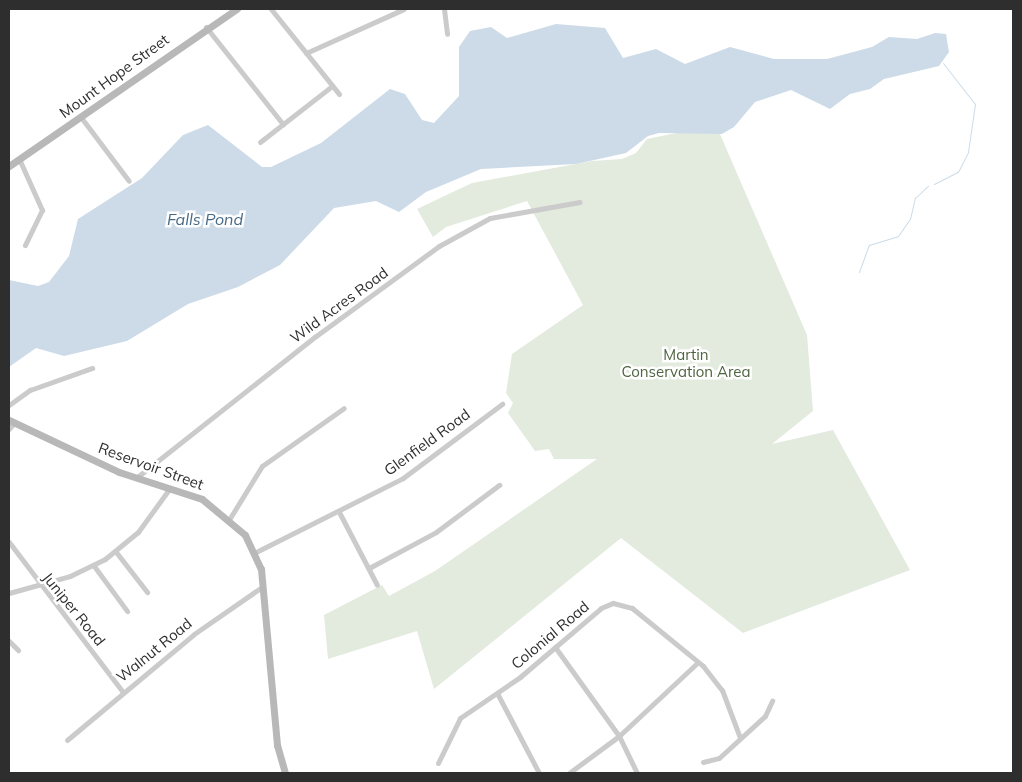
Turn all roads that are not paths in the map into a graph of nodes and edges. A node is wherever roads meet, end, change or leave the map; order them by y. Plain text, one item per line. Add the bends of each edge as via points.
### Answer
1 (237, 9) edge
2 (271, 9) edge
3 (404, 9) edge
4 (444, 9) edge
5 (206, 27) junction
6 (447, 34) dead end
7 (306, 53) junction
8 (332, 86) junction
9 (339, 94) dead end
10 (80, 116) junction
11 (283, 124) junction
12 (260, 142) dead end
13 (20, 161) junction
14 (9, 166) edge
15 (129, 181) dead end
16 (580, 202) dead end
17 (25, 245) dead end
18 (92, 368) dead end
19 (502, 404) dead end
20 (9, 405) edge
21 (344, 408) dead end
22 (11, 421) edge
23 (9, 429) edge
24 (136, 478) junction
25 (498, 485) dead end
26 (170, 488) junction
27 (340, 512) junction
28 (230, 518) junction
29 (9, 542) edge
30 (116, 552) junction
31 (256, 552) junction
32 (94, 566) junction
33 (369, 568) junction
34 (38, 584) junction
35 (377, 585) dead end
36 (262, 587) junction
37 (147, 592) dead end
38 (9, 593) edge
39 (127, 611) dead end
40 (9, 641) edge
41 (555, 647) junction
42 (18, 650) dead end
43 (698, 662) junction
44 (123, 692) junction
45 (497, 693) junction
46 (772, 701) dead end
47 (620, 736) junction
48 (740, 738) junction
49 (67, 740) dead end
50 (703, 762) dead end
51 (438, 763) dead end
52 (285, 773) edge
53 (539, 773) edge
54 (569, 773) edge
55 (637, 773) edge

1 - 5 street, Mount Hope Street
2 - 7 street
3 - 7 street
4 - 6 street
5 - 10 street, Mount Hope Street
5 - 11 street
7 - 8 street
8 - 9 street
8 - 11 street
10 - 13 street, Mount Hope Street
10 - 15 street
11 - 12 street
13 - 14 street, Mount Hope Street
13 - 17 street via 42,210
16 - 24 street, Wild Acres Road via 490,218 440,246 316,336
18 - 20 street via 30,390
19 - 27 street, Glenfield Road via 403,478
21 - 28 street via 262,466
22 - 23 street
22 - 24 street, Reservoir Street
24 - 26 street, Reservoir Street
25 - 33 street via 436,532
26 - 28 street, Reservoir Street via 202,499
26 - 30 street via 151,517
27 - 31 street, Glenfield Road
27 - 33 street
28 - 31 street, Reservoir Street
29 - 34 street, Juniper Road
30 - 32 street
30 - 37 street
31 - 36 street, Reservoir Street
32 - 34 street
32 - 39 street
33 - 35 street
34 - 38 street
34 - 44 street, Juniper Road
36 - 44 street, Walnut Road via 243,597
36 - 52 street, Reservoir Street via 277,745
40 - 42 street
41 - 43 street, Colonial Road via 601,608 622,603
41 - 45 street, Colonial Road
41 - 47 street
43 - 47 street
43 - 48 street, Colonial Road via 722,690
44 - 49 street, Walnut Road
45 - 51 street, Colonial Road via 460,718
45 - 53 street
46 - 48 street via 765,716
47 - 54 street
47 - 55 street
48 - 50 street via 718,758

